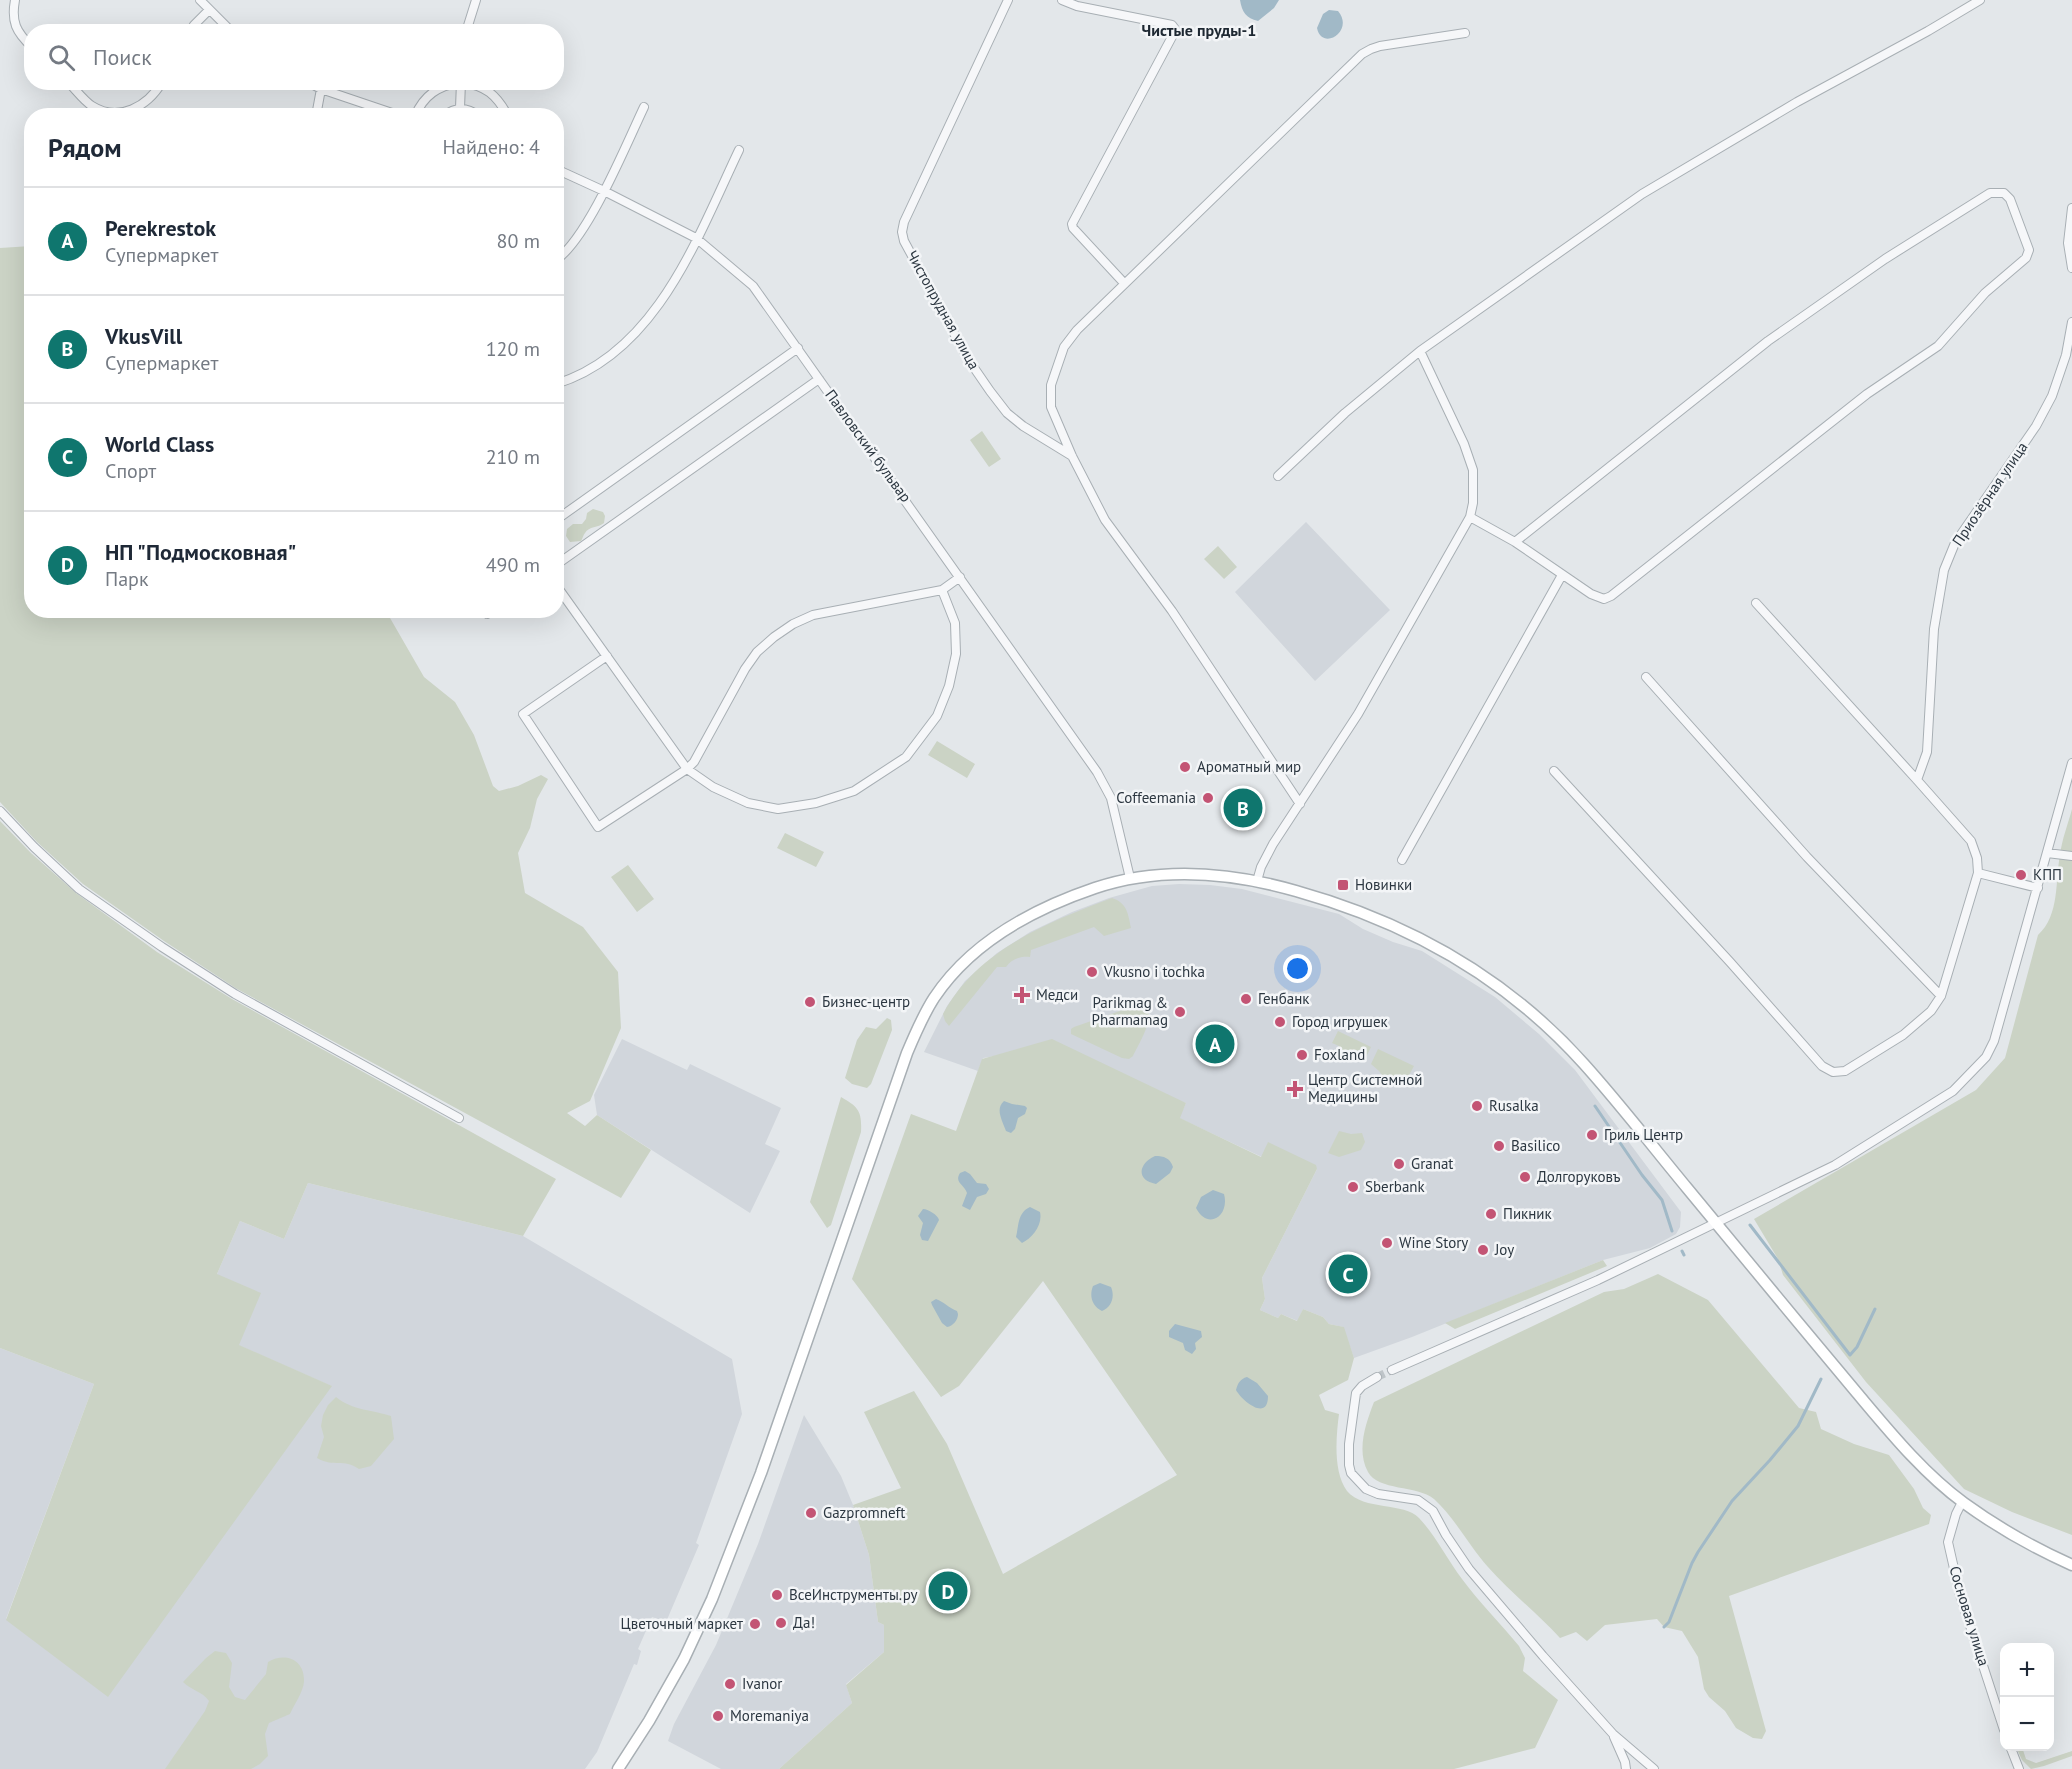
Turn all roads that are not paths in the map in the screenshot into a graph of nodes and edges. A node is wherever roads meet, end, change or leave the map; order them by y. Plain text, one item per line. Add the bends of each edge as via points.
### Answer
1 (15, 0) edge
2 (200, 0) edge
3 (476, 0) edge
4 (1008, 0) edge
5 (1062, 0) edge
6 (1980, 0) edge
7 (209, 10) junction
8 (195, 24) edge
9 (224, 24) edge
10 (468, 24) edge
11 (1465, 33) dead end
12 (24, 39) edge
13 (76, 90) edge
14 (156, 90) edge
15 (321, 90) edge
16 (324, 90) edge
17 (436, 90) edge
18 (461, 90) edge
19 (488, 90) edge
20 (644, 107) dead end
21 (100, 108) edge
22 (138, 108) edge
23 (317, 108) edge
24 (377, 108) edge
25 (419, 108) edge
26 (460, 108) edge
27 (504, 108) edge
28 (739, 150) dead end
29 (564, 172) edge
30 (604, 190) junction
31 (2072, 208) edge
32 (696, 238) junction
33 (564, 255) edge
34 (2072, 268) edge
35 (1124, 283) junction
36 (2072, 322) edge
37 (798, 348) junction
38 (1420, 351) junction
39 (819, 379) junction
40 (564, 381) edge
41 (1072, 456) junction
42 (1278, 476) dead end
43 (564, 514) edge
44 (1470, 517) junction
45 (1515, 542) junction
46 (564, 559) edge
47 (1562, 575) junction
48 (960, 577) junction
49 (942, 590) junction
50 (564, 596) edge
51 (1755, 603) dead end
52 (607, 656) junction
53 (1646, 677) dead end
54 (2072, 763) edge
55 (687, 769) junction
56 (1554, 771) dead end
57 (1917, 780) junction
58 (1299, 804) junction
59 (0, 811) edge
60 (2048, 853) junction
61 (2072, 856) edge
62 (1402, 860) dead end
63 (1978, 873) junction
64 (1130, 878) junction
65 (1257, 881) junction
66 (2038, 888) junction
67 (1941, 996) junction
68 (459, 1118) dead end
69 (1716, 1224) junction
70 (1392, 1370) tunnel mouth
71 (1377, 1377) tunnel mouth
72 (1962, 1502) junction
73 (2072, 1566) edge
74 (2000, 1718) edge
75 (1613, 1734) junction
76 (2012, 1751) edge
77 (618, 1769) edge
78 (1626, 1769) edge
79 (1654, 1769) edge
80 (2019, 1769) edge

1 - 12 street via 15,24
2 - 7 street
3 - 10 street
4 - 41 street, Чистопрудная улица via 902,232 968,359 990,391 1023,426
5 - 35 street via 1172,25 1175,29 1072,224
6 - 38 street via 1642,194
7 - 8 street
7 - 9 street
11 - 35 street via 1380,46 1362,54
13 - 21 street
14 - 22 street
15 - 23 street
16 - 24 street
17 - 25 street
18 - 26 street
19 - 27 street
20 - 30 street
28 - 32 street
29 - 30 street, Павловский бульвар
30 - 32 street, Павловский бульвар
30 - 33 street
31 - 34 street via 2068,243
32 - 37 street, Павловский бульвар via 753,285
32 - 40 street via 661,302 644,323 621,347 591,369
35 - 41 street via 1077,330 1056,366 1051,406
36 - 57 street, Приозёрная улица via 2052,396 2036,426 1955,543 1944,570 1934,629 1928,752
37 - 39 street, Павловский бульвар
37 - 43 street
38 - 42 street via 1345,413
38 - 44 street via 1473,470
39 - 46 street
39 - 48 street, Павловский бульвар
41 - 58 street via 1105,520 1172,611
44 - 45 street
44 - 58 street via 1358,714
45 - 47 street
45 - 47 street via 1768,341 1885,259 1990,193 2004,193 2010,199 2029,250 2026,258 1985,292 1938,346 1867,394 1611,596 1599,598
47 - 62 street
48 - 49 street
48 - 64 street, Павловский бульвар via 1094,767 1110,798
49 - 55 street via 813,615 774,637 745,669
49 - 55 street via 955,623 956,654 937,716 906,757 854,791 778,809 748,803 713,787
50 - 52 street
51 - 57 street
52 - 55 street
52 - 55 street via 523,714 598,827
53 - 67 street via 1799,848
54 - 60 street
56 - 67 street via 1822,1066 1833,1072 1845,1071 1903,1035 1931,1011
57 - 63 street via 1971,841
58 - 65 street via 1268,853
59 - 68 street via 79,889 162,947 236,994
60 - 61 street
60 - 66 street
63 - 66 street
63 - 67 street
64 - 65 main road via 1188,873
64 - 77 main road via 1080,893 1009,926 962,963 930,1005 907,1053 761,1473 712,1599 684,1659
65 - 69 main road via 1338,903 1403,929 1452,956 1520,1003 1584,1063
66 - 69 street via 1994,1041 1970,1074 1953,1091 1834,1165
69 - 70 street
69 - 72 main road via 1857,1394 1904,1447
71 - 75 street via 1356,1394 1349,1444 1351,1473 1366,1489 1418,1500 1433,1511 1469,1569
72 - 73 main road
72 - 74 street, Сосновая улица via 1947,1542
75 - 78 street
75 - 79 street
76 - 80 street

